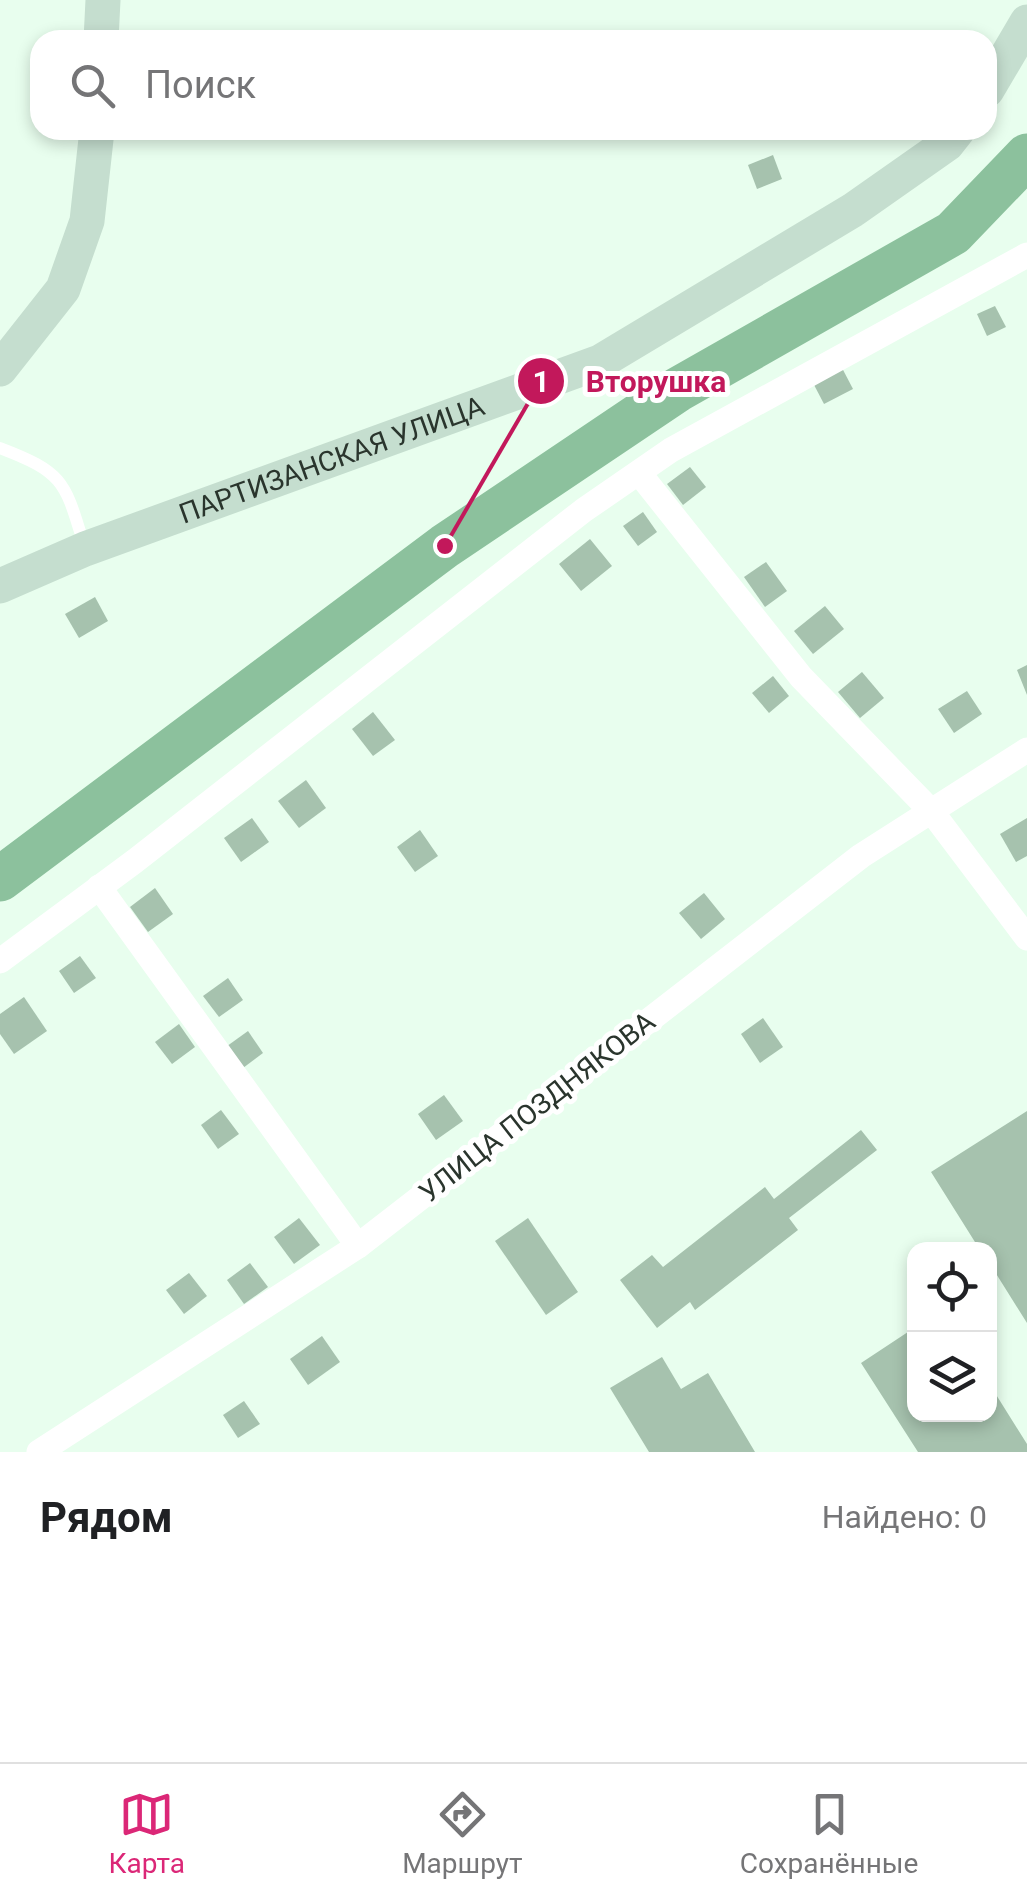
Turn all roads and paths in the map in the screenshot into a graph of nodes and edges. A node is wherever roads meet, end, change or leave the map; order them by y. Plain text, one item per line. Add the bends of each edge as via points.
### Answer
1 (103, 0) edge
2 (1027, 22) edge
3 (102, 30) edge
4 (997, 73) edge
5 (96, 140) edge
6 (951, 140) edge
7 (1027, 255) edge
8 (0, 369) edge
9 (0, 448) edge
10 (638, 473) junction
11 (85, 548) junction
12 (0, 586) edge
13 (1027, 750) edge
14 (932, 812) junction
15 (99, 888) junction
16 (1027, 938) edge
17 (0, 961) edge
18 (358, 1246) junction
19 (39, 1452) edge

1 - 3 street
2 - 4 street
5 - 8 street via 87,221 63,289
6 - 11 street, ПАРТИЗАНСКАЯ УЛИЦА via 853,210 600,362
7 - 10 street
9 - 11 lane via 44,464 60,478
10 - 14 street via 801,678
10 - 15 street via 372,671
11 - 12 street, ПАРТИЗАНСКАЯ УЛИЦА
13 - 14 street, УЛИЦА ПОЗДНЯКОВА
14 - 16 street
14 - 18 street, УЛИЦА ПОЗДНЯКОВА via 862,856
15 - 17 street
15 - 18 street
18 - 19 street, УЛИЦА ПОЗДНЯКОВА

